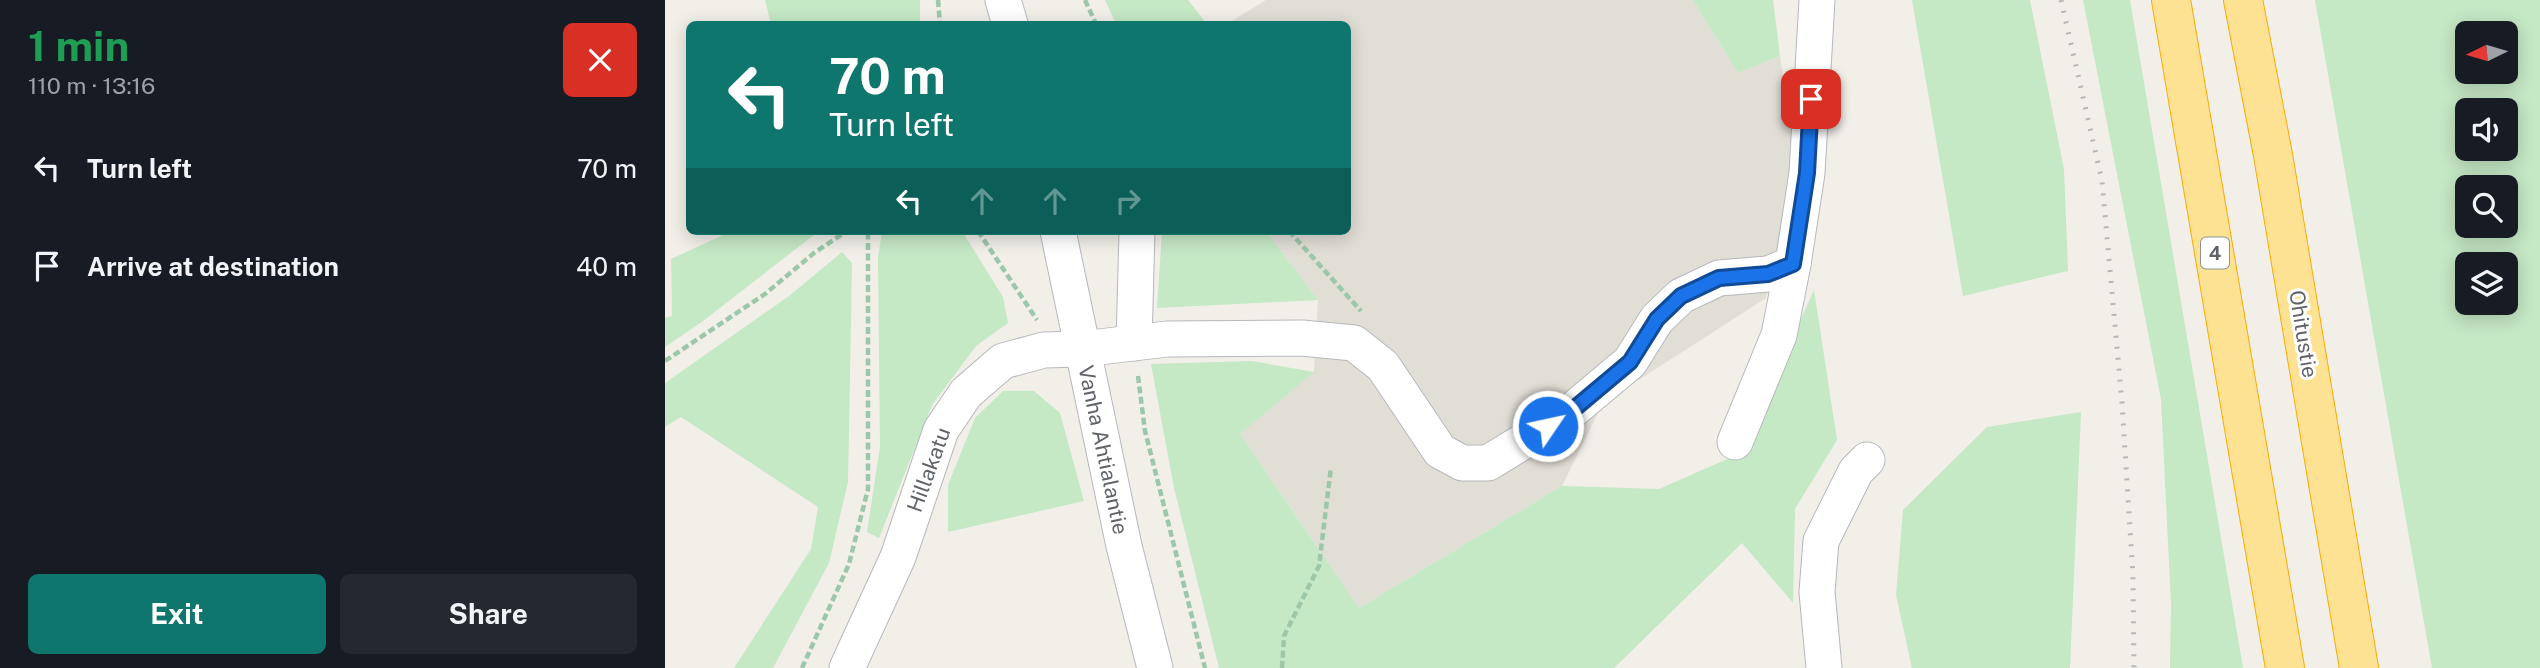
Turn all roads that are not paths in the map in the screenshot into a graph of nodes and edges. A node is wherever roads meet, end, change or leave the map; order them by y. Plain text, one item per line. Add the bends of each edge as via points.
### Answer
1 (1003, 0) edge
2 (1817, 0) edge
3 (2171, 0) edge
4 (2243, 0) edge
5 (1009, 21) edge
6 (1059, 235) edge
7 (1137, 235) edge
8 (1793, 264) junction
9 (1134, 343) junction
10 (1082, 349) junction
11 (1735, 442) dead end
12 (1867, 460) dead end
13 (847, 668) edge
14 (1155, 668) edge
15 (1824, 668) edge
16 (2285, 668) edge
17 (2359, 668) edge

1 - 5 street
2 - 8 street via 1807,173
3 - 16 highway, 4
4 - 17 highway, Ohitustie
6 - 10 street, Vanha Ahtialantie
7 - 9 street
8 - 9 street, Hillakatu via 1768,274 1719,278 1681,296 1657,319 1630,362 1568,414 1488,463 1462,463 1440,451 1383,366 1354,343 1302,338
8 - 11 street via 1779,335
9 - 10 street, Hillakatu
10 - 13 street, Hillakatu via 1044,351 1003,361 965,393 941,430 898,557
10 - 14 street, Vanha Ahtialantie
12 - 15 street via 1856,471 1821,541 1817,592

